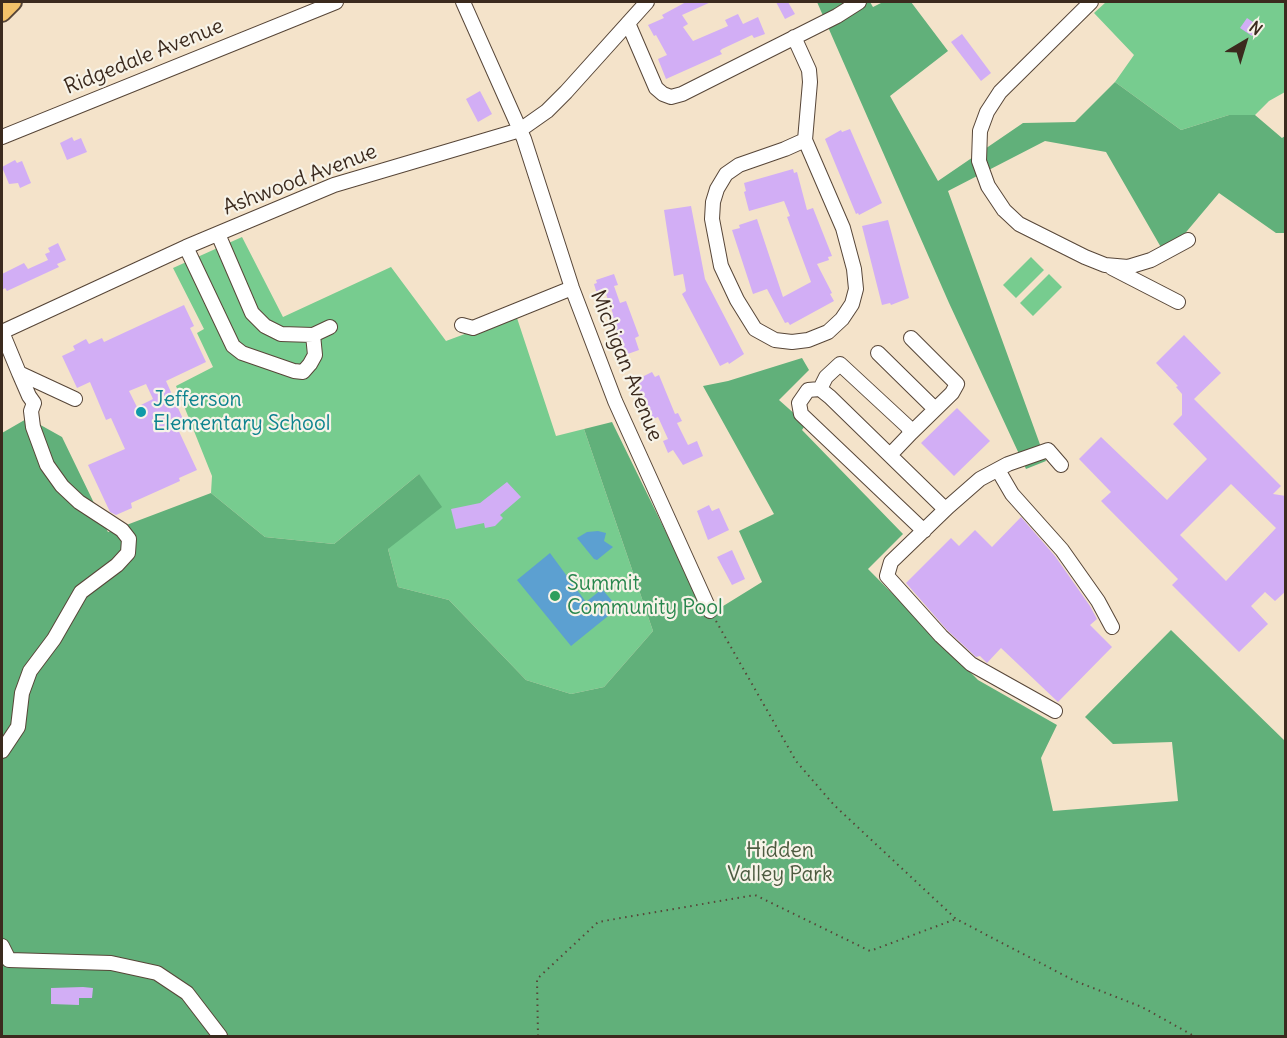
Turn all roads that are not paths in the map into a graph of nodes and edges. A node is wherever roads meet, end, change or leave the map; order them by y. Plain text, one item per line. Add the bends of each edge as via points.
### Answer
1 (13, 2) edge
2 (336, 2) edge
3 (464, 2) edge
4 (647, 2) edge
5 (859, 2) edge
6 (1091, 2) edge
7 (2, 13) edge
8 (628, 23) junction
9 (794, 37) junction
10 (520, 130) junction
11 (2, 137) edge
12 (805, 140) junction
13 (218, 234) junction
14 (1188, 240) dead end
15 (186, 247) junction
16 (1105, 265) junction
17 (572, 288) junction
18 (1178, 302) dead end
19 (462, 325) dead end
20 (330, 327) dead end
21 (2, 332) edge
22 (313, 334) junction
23 (911, 338) dead end
24 (878, 352) dead end
25 (19, 373) junction
26 (820, 389) junction
27 (75, 399) dead end
28 (935, 409) junction
29 (910, 433) junction
30 (890, 455) junction
31 (1061, 465) dead end
32 (998, 470) junction
33 (945, 509) junction
34 (924, 531) junction
35 (710, 611) road end
36 (1112, 627) dead end
37 (1055, 711) dead end
38 (2, 751) edge
39 (2, 946) edge
40 (220, 1036) edge

1 - 7 main road
2 - 11 street, Ridgedale Avenue
3 - 10 street, Michigan Avenue
4 - 8 street, Ashwood Avenue
5 - 9 street
6 - 16 street via 1000,92 980,131 980,161 988,186 1019,224
8 - 9 street via 656,88 671,97
8 - 10 street, Ashwood Avenue via 554,105
9 - 12 street via 809,70
10 - 13 street, Ashwood Avenue via 334,185
10 - 17 street, Michigan Avenue
12 - 12 street via 843,228 855,269 856,289 852,304 828,332 792,342 775,340 754,329 737,300 721,266 712,219 713,202 726,174 739,165
13 - 15 street, Ashwood Avenue
13 - 22 street via 252,313 281,334
14 - 16 street via 1151,260 1128,267
15 - 21 street, Ashwood Avenue
15 - 22 street via 233,346 242,353 303,372 315,355
16 - 18 street
17 - 19 street via 473,328
17 - 35 street, Michigan Avenue via 615,401
20 - 22 street
21 - 25 street
23 - 28 street via 957,384
24 - 28 street
25 - 27 street
25 - 38 street via 34,403 33,427 47,465 79,502 122,530 129,539 128,553 81,592 30,671 22,693 18,727
26 - 29 street via 840,364
26 - 30 street
26 - 34 street via 808,390 799,403 801,414
28 - 29 street
29 - 30 street
30 - 33 street
31 - 32 street via 1048,450
32 - 33 street
32 - 36 street via 1012,494 1062,550
33 - 34 street
34 - 37 street via 891,562 887,576 971,664
39 - 40 street via 9,960 111,963 157,973 187,993

